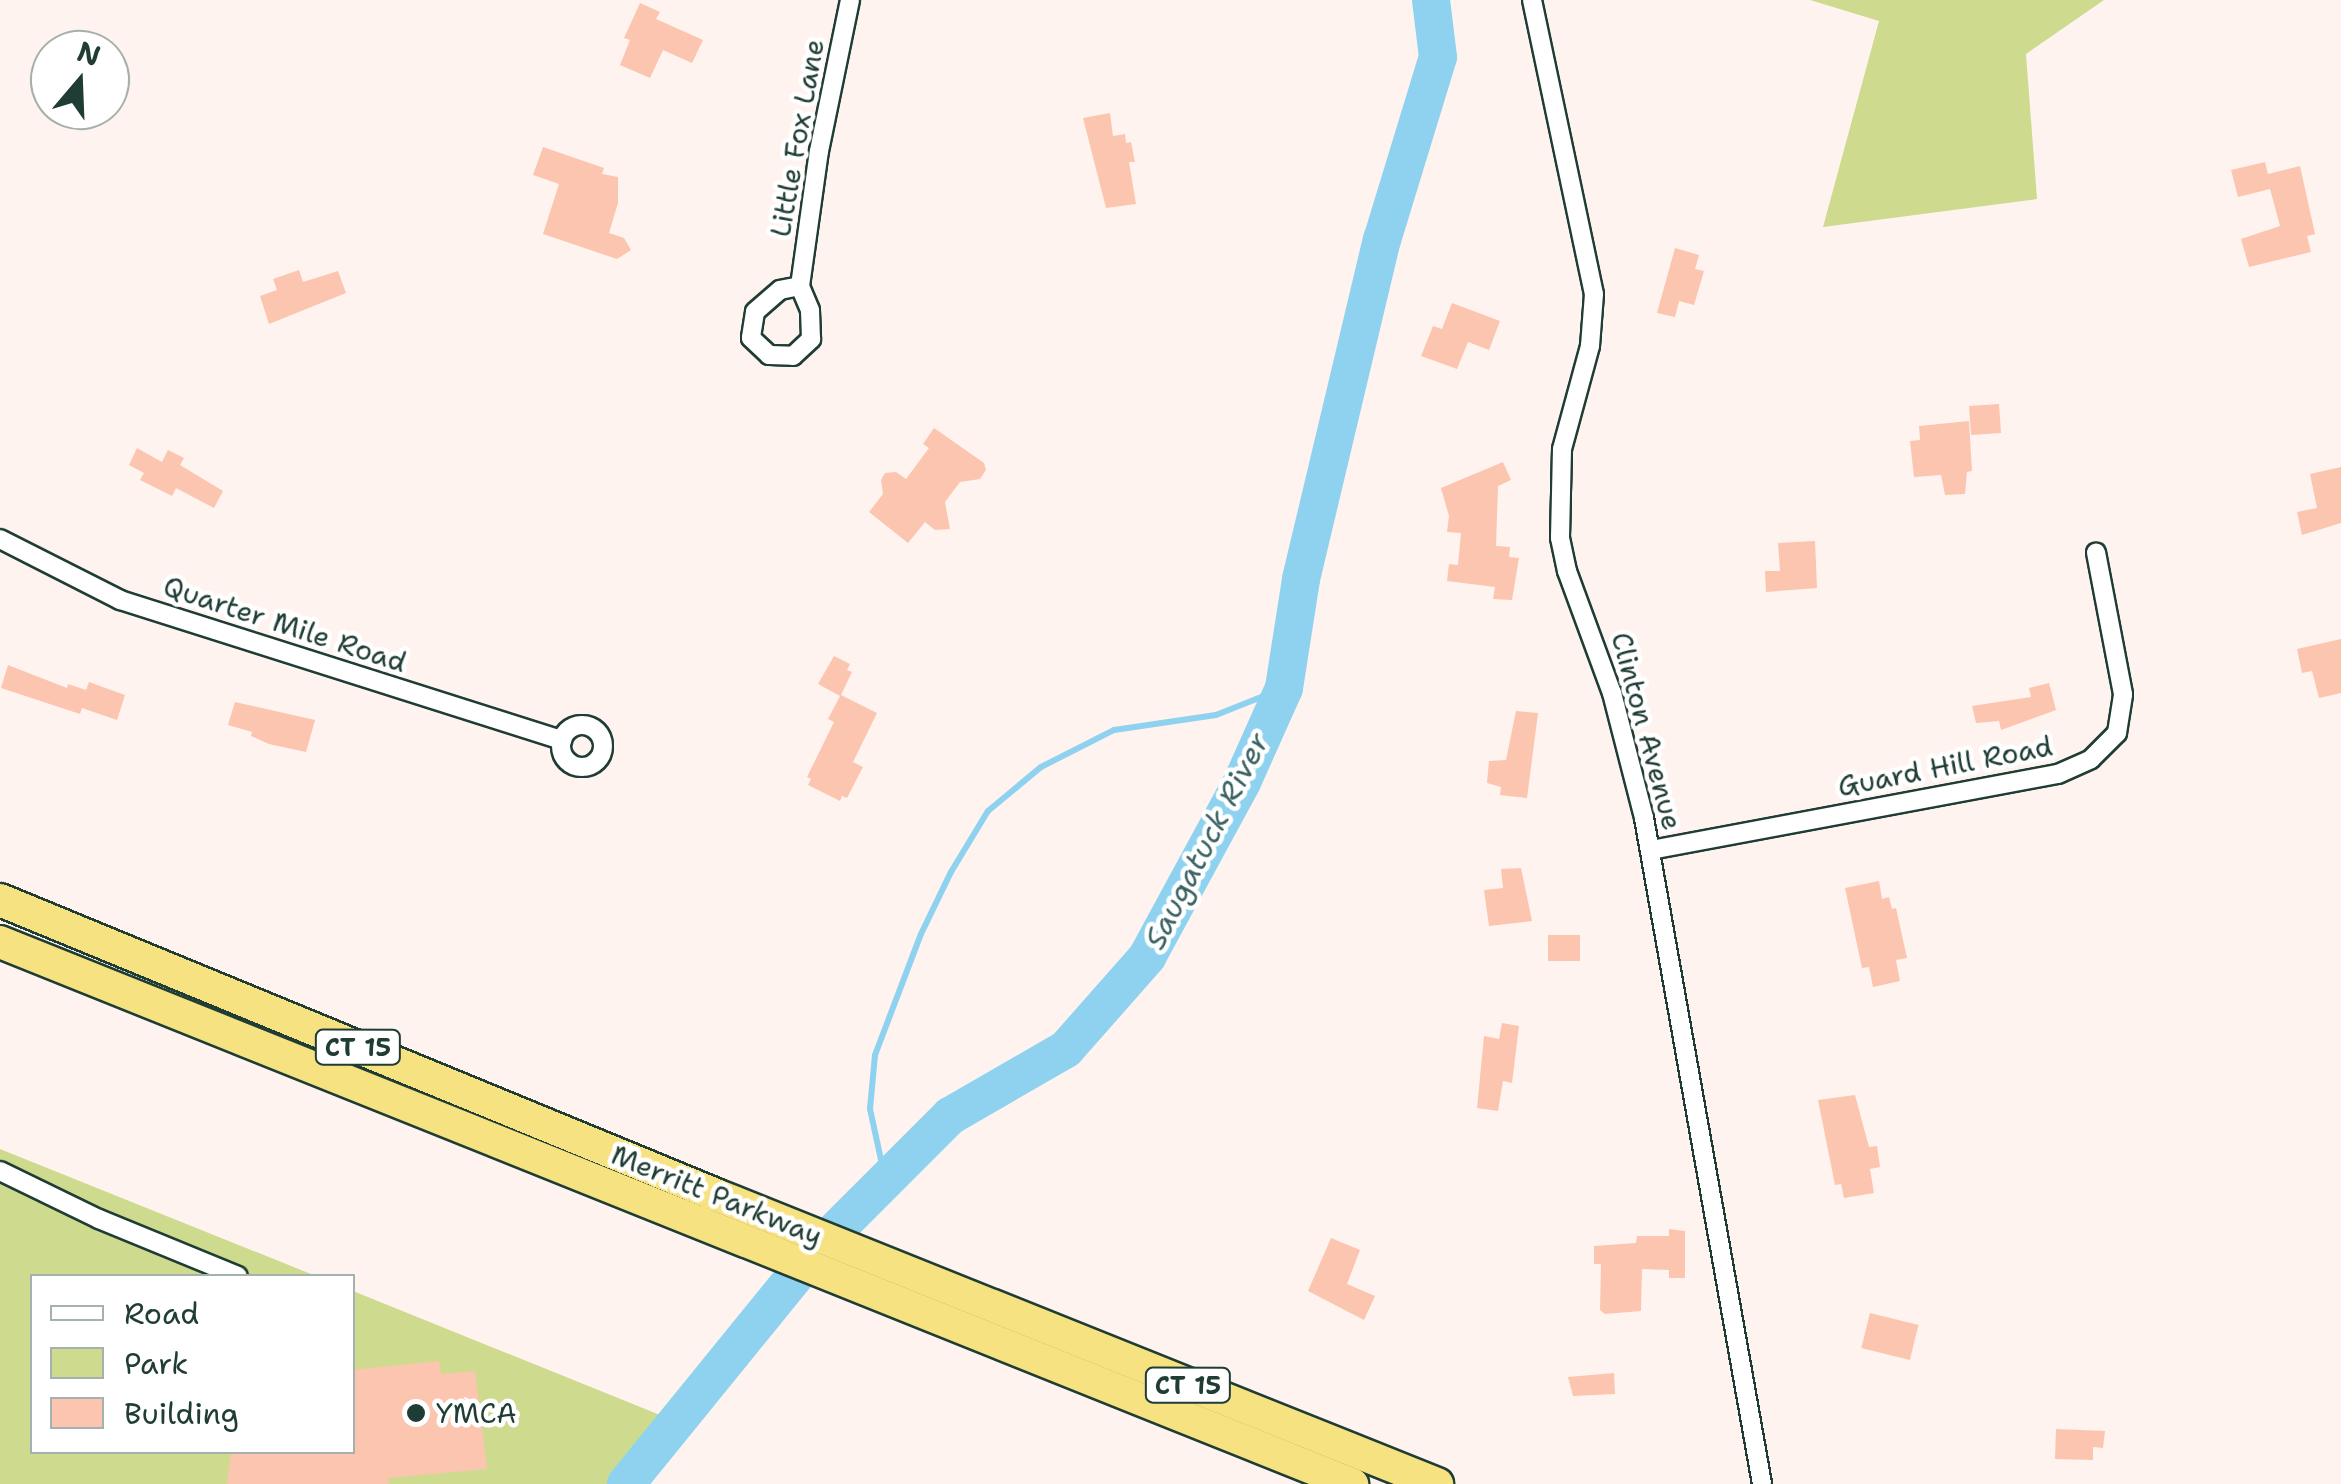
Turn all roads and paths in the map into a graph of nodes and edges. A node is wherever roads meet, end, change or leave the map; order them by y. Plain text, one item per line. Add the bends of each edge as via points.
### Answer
1 (850, 0) edge
2 (1532, 0) edge
3 (800, 286) dead end
4 (0, 539) edge
5 (2096, 553) dead end
6 (562, 740) dead end
7 (1651, 850) junction
8 (0, 900) edge
9 (0, 942) edge
10 (0, 1171) edge
11 (708, 1209) junction
12 (233, 1274) edge
13 (933, 1300) junction
14 (1352, 1484) edge
15 (1437, 1484) edge
16 (1762, 1484) edge

1 - 3 street, Little Fox Lane
2 - 7 street, Clinton Avenue via 1594,294 1590,346 1562,448 1560,538 1612,693
4 - 6 street, Quarter Mile Road via 120,600
5 - 7 street, Guard Hill Road via 2123,694 2117,733 2091,759 2058,774
7 - 16 street, Clinton Avenue
8 - 11 highway, Merritt Parkway / CT 15
9 - 11 highway, Merritt Parkway / CT 15
10 - 12 street
11 - 13 highway, Merritt Parkway / CT 15
13 - 14 highway, Merritt Parkway / CT 15
13 - 15 highway, Merritt Parkway / CT 15

